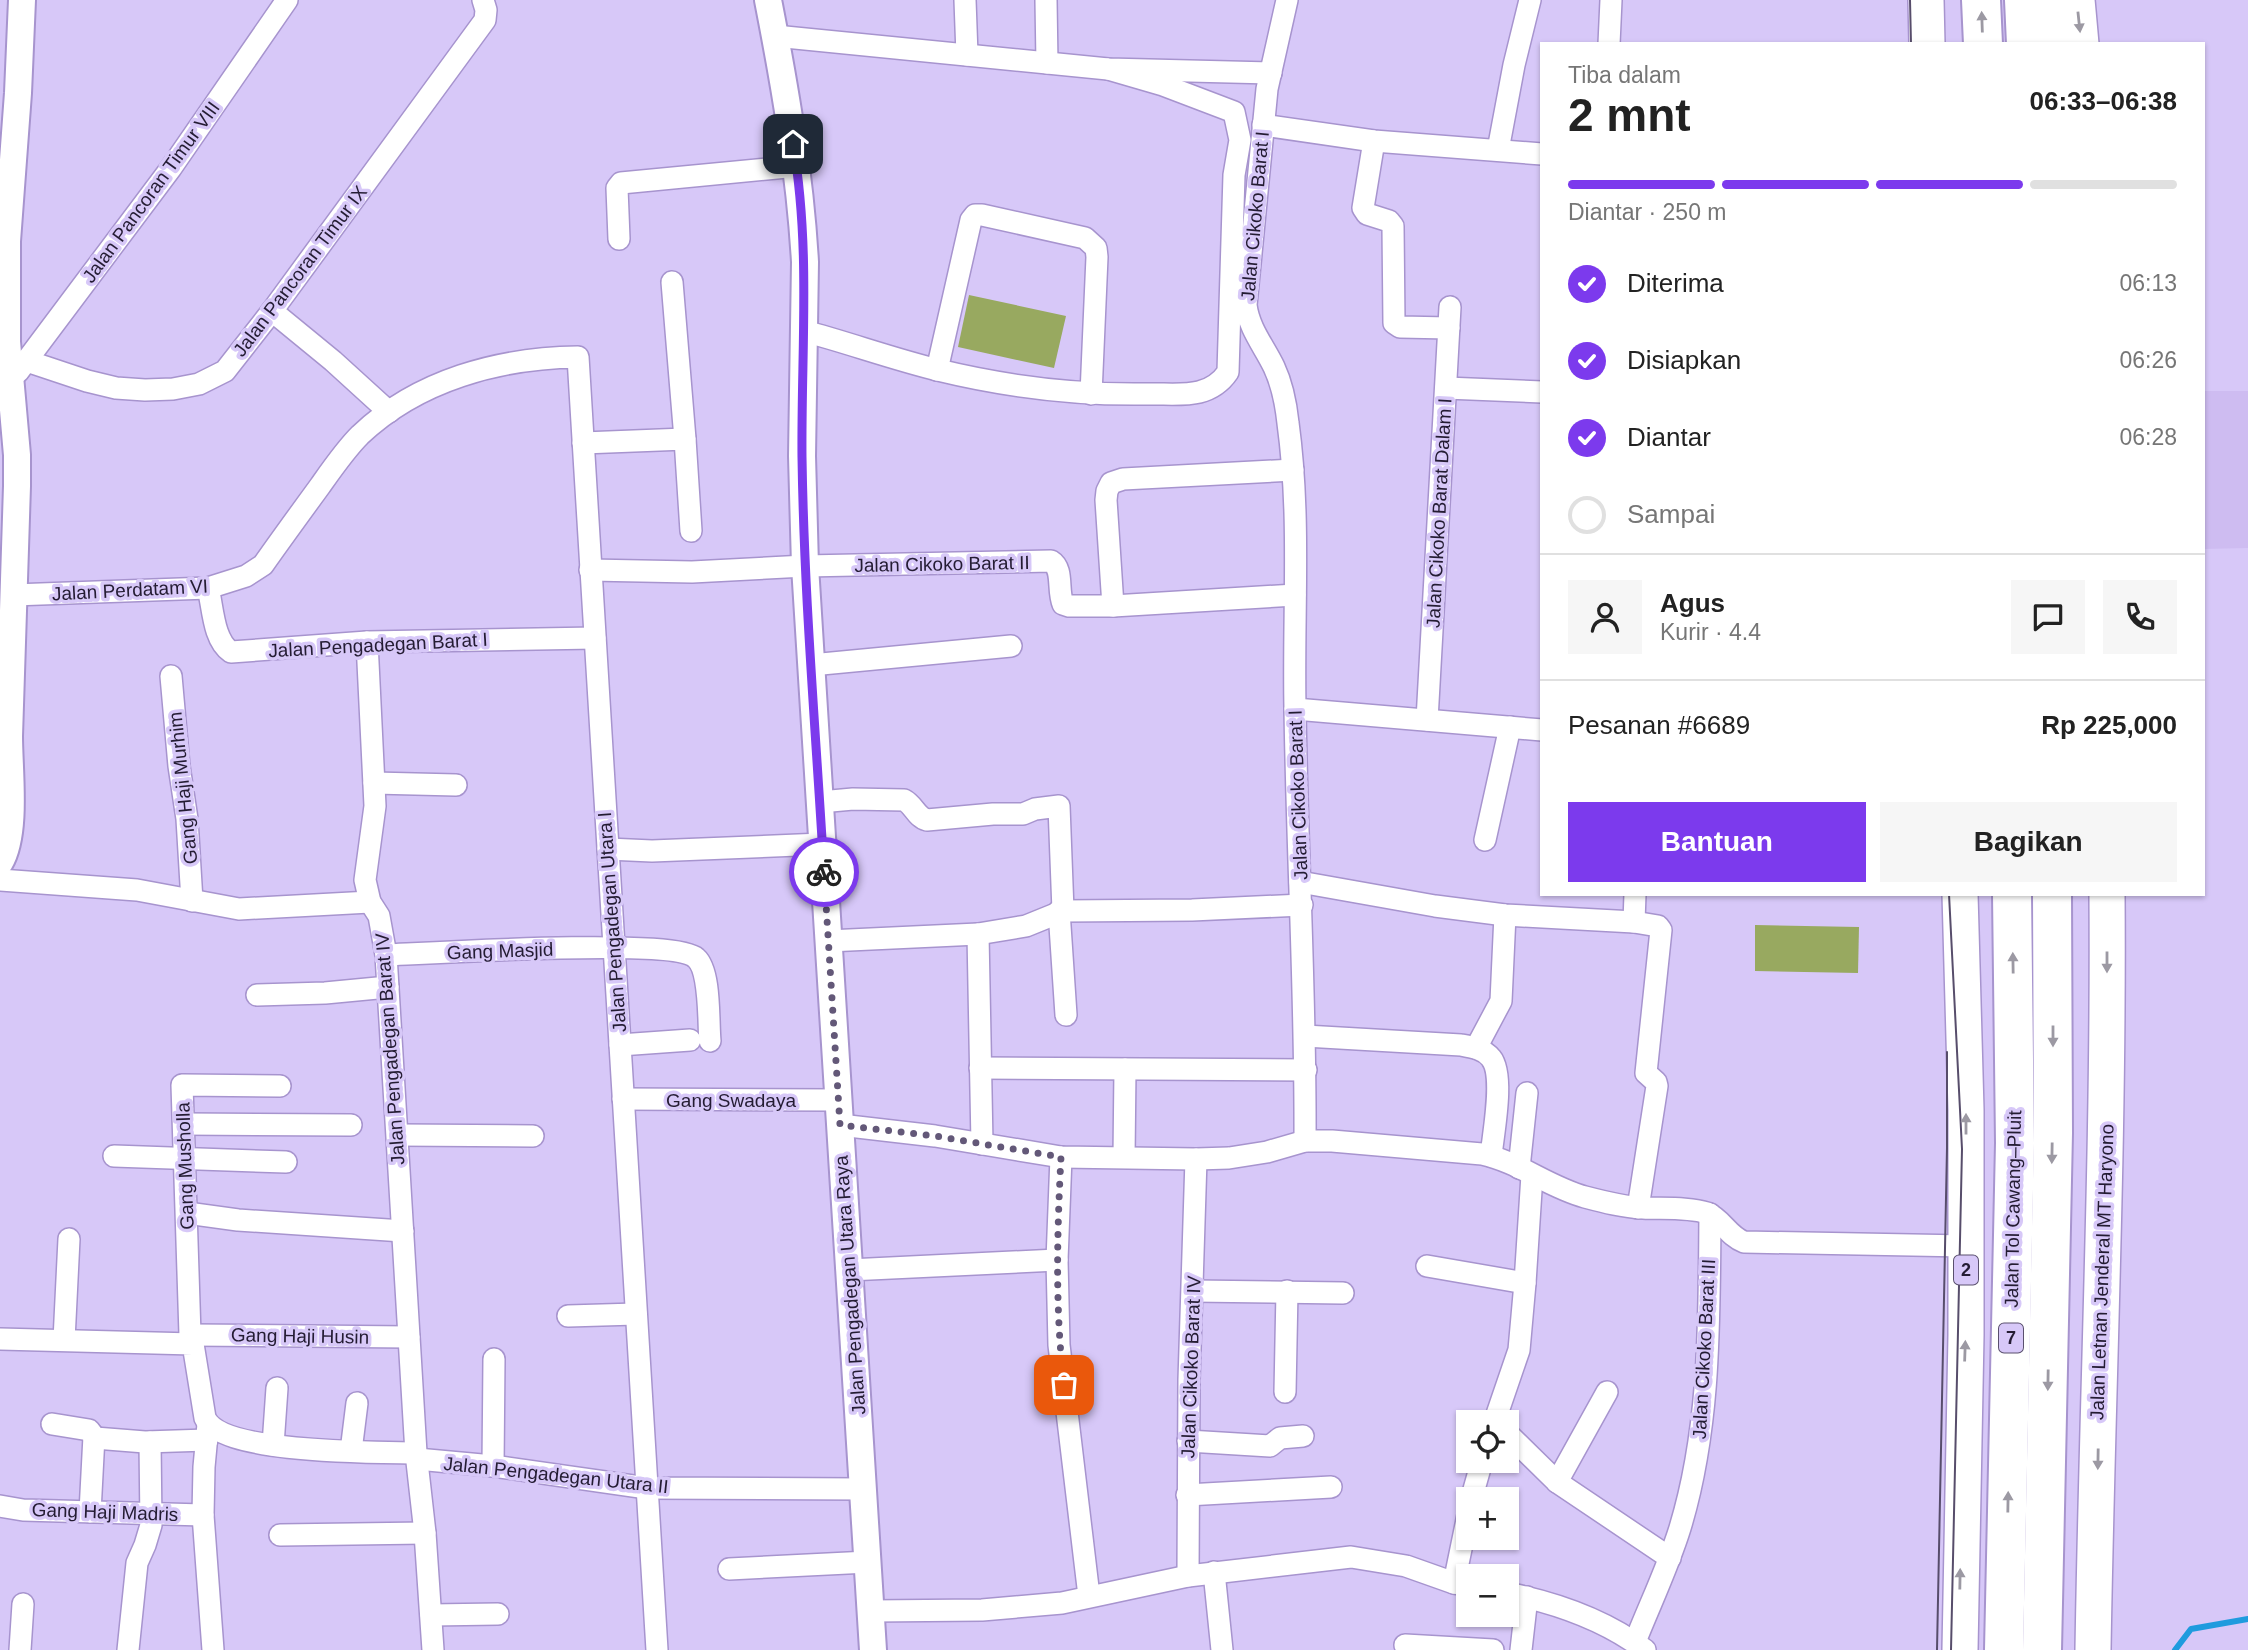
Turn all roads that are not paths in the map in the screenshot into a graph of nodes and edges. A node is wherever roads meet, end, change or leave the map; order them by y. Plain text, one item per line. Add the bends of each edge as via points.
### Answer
1 (22, 0) edge
2 (287, 0) edge
3 (483, 0) edge
4 (768, 0) edge
5 (965, 0) edge
6 (1046, 0) edge
7 (1287, 0) edge
8 (1530, 0) edge
9 (1611, 0) edge
10 (1926, 0) edge
11 (1981, 0) edge
12 (2024, 0) edge
13 (2054, 0) edge
14 (2077, 0) edge
15 (775, 36) junction
16 (1609, 42) edge
17 (1927, 42) edge
18 (1983, 42) edge
19 (2026, 42) edge
20 (2055, 42) edge
21 (2081, 42) edge
22 (967, 55) junction
23 (1047, 64) junction
24 (1108, 69) junction
25 (1271, 73) junction
26 (1263, 125) junction
27 (1374, 141) junction
28 (1499, 150) junction
29 (1540, 154) edge
30 (797, 166) junction
31 (619, 239) dead end
32 (672, 282) dead end
33 (1450, 307) dead end
34 (272, 311) junction
35 (1449, 328) junction
36 (804, 331) junction
37 (27, 361) junction
38 (937, 370) junction
39 (5, 382) edge
40 (1446, 388) junction
41 (1540, 392) edge
42 (1091, 394) junction
43 (389, 412) junction
44 (685, 439) junction
45 (583, 443) junction
46 (1293, 470) junction
47 (691, 531) dead end
48 (805, 566) junction
49 (590, 570) junction
50 (208, 588) junction
51 (13, 595) junction
52 (1295, 595) junction
53 (1114, 607) junction
54 (595, 638) junction
55 (367, 642) junction
56 (1011, 646) dead end
57 (811, 665) junction
58 (171, 676) dead end
59 (1295, 709) junction
60 (1427, 720) junction
61 (1510, 727) junction
62 (1540, 730) edge
63 (374, 783) junction
64 (456, 785) dead end
65 (820, 802) junction
66 (1485, 840) dead end
67 (822, 844) junction
68 (608, 849) junction
69 (0, 862) edge
70 (0, 880) edge
71 (1300, 882) junction
72 (1635, 896) edge
73 (1960, 896) edge
74 (2012, 896) edge
75 (2052, 896) edge
76 (2107, 896) edge
77 (192, 901) junction
78 (370, 901) junction
79 (1302, 905) junction
80 (1061, 911) junction
81 (1505, 915) junction
82 (1634, 922) junction
83 (978, 934) junction
84 (828, 941) junction
85 (614, 947) junction
86 (386, 955) junction
87 (388, 987) junction
88 (257, 995) dead end
89 (1066, 1015) dead end
90 (1305, 1036) junction
91 (620, 1045) junction
92 (1476, 1048) junction
93 (980, 1068) junction
94 (1125, 1069) junction
95 (1306, 1070) junction
96 (280, 1086) dead end
97 (1527, 1093) dead end
98 (623, 1100) junction
99 (839, 1112) junction
100 (184, 1124) junction
101 (351, 1125) dead end
102 (398, 1135) junction
103 (533, 1136) dead end
104 (1305, 1141) junction
105 (982, 1144) junction
106 (114, 1156) dead end
107 (1491, 1156) junction
108 (1061, 1157) junction
109 (1124, 1157) junction
110 (185, 1159) junction
111 (1196, 1159) junction
112 (286, 1162) dead end
113 (1525, 1172) junction
114 (1638, 1208) junction
115 (187, 1213) junction
116 (1710, 1214) junction
117 (403, 1231) junction
118 (69, 1239) dead end
119 (1966, 1246) junction
120 (1056, 1260) junction
121 (1427, 1266) dead end
122 (849, 1270) junction
123 (1525, 1283) junction
124 (1193, 1291) junction
125 (1287, 1291) junction
126 (1343, 1293) dead end
127 (636, 1314) junction
128 (568, 1316) dead end
129 (409, 1337) junction
130 (0, 1339) edge
131 (191, 1339) junction
132 (64, 1340) junction
133 (494, 1359) dead end
134 (277, 1388) dead end
135 (1285, 1392) dead end
136 (1607, 1392) dead end
137 (357, 1402) dead end
138 (1502, 1410) edge
139 (52, 1423) dead end
140 (207, 1432) junction
141 (94, 1436) junction
142 (1303, 1436) dead end
143 (1188, 1441) junction
144 (150, 1442) junction
145 (273, 1445) junction
146 (1519, 1445) edge
147 (351, 1451) junction
148 (417, 1456) junction
149 (493, 1466) junction
150 (1557, 1482) junction
151 (1331, 1487) dead end
152 (647, 1488) junction
153 (863, 1489) junction
154 (1187, 1495) junction
155 (0, 1506) edge
156 (90, 1512) junction
157 (151, 1514) junction
158 (204, 1515) junction
159 (425, 1533) junction
160 (279, 1535) dead end
161 (1670, 1558) junction
162 (868, 1562) junction
163 (729, 1569) dead end
164 (1214, 1572) junction
165 (1188, 1576) junction
166 (1456, 1582) edge
167 (1089, 1596) junction
168 (1519, 1596) edge
169 (23, 1604) dead end
170 (871, 1611) junction
171 (498, 1614) dead end
172 (431, 1615) junction
173 (1519, 1622) edge
174 (1405, 1645) dead end
175 (2094, 1645) edge
176 (1640, 1646) edge
177 (2004, 1647) edge
178 (2042, 1647) edge
179 (1959, 1648) edge
180 (20, 1650) edge
181 (128, 1650) edge
182 (213, 1650) edge
183 (433, 1650) edge
184 (657, 1650) edge
185 (873, 1650) edge
186 (1222, 1650) edge
187 (1493, 1650) edge
188 (1521, 1650) edge

1 - 39 street via 7,241
2 - 37 street, Jalan Pancoran Timur VIII via 171,168
3 - 34 street, Jalan Pancoran Timur IX via 485,20
4 - 15 street, Jalan Pengadegan Utara Raya
5 - 22 street
6 - 23 street
7 - 25 street, Jalan Cikoko Barat I
8 - 28 street
9 - 16 street
10 - 17 highway
18 -> 11 highway
12 - 19 highway
13 - 20 highway
14 -> 21 highway
15 - 22 street
15 - 30 street, Jalan Pengadegan Utara Raya
22 - 23 street
23 - 24 street
24 - 25 street
24 - 42 street via 1234,112 1240,140 1234,175 1228,372 1220,383 1201,393
25 - 26 street, Jalan Cikoko Barat I
26 - 27 street
26 - 46 street, Jalan Cikoko Barat I via 1246,305 1252,329 1283,394
27 - 28 street
27 - 35 street via 1363,208 1394,226 1394,323
28 - 29 street
30 - 31 street via 621,183 617,188
30 - 36 street, Jalan Pengadegan Utara Raya
32 - 44 street
33 - 35 street, Jalan Cikoko Barat Dalam I
34 - 37 street, Jalan Pancoran Timur IX via 225,371 200,384 173,389 116,388
34 - 43 street
35 - 40 street, Jalan Cikoko Barat Dalam I
36 - 38 street
36 - 48 street, Jalan Pengadegan Utara Raya
37 - 39 street, Jalan Pancoran Timur VIII
38 - 42 street
38 - 42 street via 971,220 982,215 1086,238 1096,248
39 - 51 street via 17,465
40 - 41 street
40 - 60 street, Jalan Cikoko Barat Dalam I
43 - 45 street, Jalan Perdatam VI via 427,389 479,369 578,357
43 - 50 street, Jalan Perdatam VI via 359,436 263,565 247,576
44 - 45 street
44 - 47 street
45 - 49 street
46 - 52 street, Jalan Cikoko Barat I
46 - 53 street via 1111,483 1106,500
48 - 49 street via 692,572
48 - 53 street, Jalan Cikoko Barat II via 1051,561 1058,568 1063,604
48 - 57 street, Jalan Pengadegan Utara Raya
49 - 54 street, Jalan Pengadegan Utara I
50 - 51 street, Jalan Perdatam VI
50 - 55 street, Jalan Pengadegan Barat I via 219,636 230,652
51 - 69 street via 10,824
52 - 53 street, Jalan Cikoko Barat II
52 - 59 street, Jalan Cikoko Barat I
54 - 55 street, Jalan Pengadegan Barat I
54 - 68 street, Jalan Pengadegan Utara I
55 - 63 street, Jalan Pengadegan Barat IV
56 - 57 street
57 - 65 street, Jalan Pengadegan Utara Raya
58 - 77 street, Gang Haji Murhim
59 - 60 street
59 - 71 street, Jalan Cikoko Barat I
60 - 61 street
61 - 62 street
61 - 66 street
63 - 64 street
63 - 78 street, Jalan Pengadegan Barat IV via 366,869
65 - 67 street, Jalan Pengadegan Utara Raya
65 - 80 street via 904,800 927,821 1023,814 1059,806
67 - 68 street
67 - 84 street, Jalan Pengadegan Utara Raya
68 - 85 street, Jalan Pengadegan Utara I
70 - 77 street via 137,890
71 - 79 street, Jalan Cikoko Barat I
71 - 81 street
72 - 82 street
119 -> 73 highway, 2
177 -> 74 highway, Jalan Tol Cawang–Pluit / 7 via 2015,1143
75 -> 178 highway, Jalan Tol Cawang–Pluit / 7 via 2053,1121
76 -> 175 highway, Jalan Letnan Jenderal MT Haryono
77 - 78 street via 239,909
78 - 86 street, Jalan Pengadegan Barat IV via 379,916
79 - 80 street
79 - 90 street, Jalan Cikoko Barat I
80 - 83 street via 1026,926
80 - 89 street
81 - 82 street
81 - 92 street via 1502,1001
82 - 114 street via 1654,924 1661,930 1647,1073 1657,1086
83 - 84 street
83 - 93 street
84 - 99 street, Jalan Pengadegan Utara Raya
85 - 86 street, Gang Masjid
85 - 91 street, Jalan Pengadegan Utara I
85 - 91 street, Gang Masjid via 688,953 704,969 706,984 700,1041
86 - 87 street, Jalan Pengadegan Barat IV
87 - 88 street
87 - 102 street, Jalan Pengadegan Barat IV
90 - 92 street
90 - 95 street, Jalan Cikoko Barat I
91 - 98 street, Jalan Pengadegan Utara I
92 - 107 street via 1493,1060 1497,1077
93 - 94 street
93 - 105 street
94 - 95 street
94 - 109 street
95 - 104 street, Jalan Cikoko Barat I
96 - 100 street, Gang Musholla via 182,1085
97 - 113 street
98 - 99 street, Gang Swadaya
98 - 127 street, Jalan Pengadegan Utara I
99 - 105 street via 899,1131
99 - 122 street, Jalan Pengadegan Utara Raya
100 - 101 street
100 - 110 street, Gang Musholla
102 - 103 street
102 - 117 street, Jalan Pengadegan Barat IV
104 - 107 street
104 - 111 street via 1268,1152
105 - 108 street
106 - 110 street
107 - 113 street
108 - 109 street
108 - 120 street
109 - 111 street
110 - 112 street
110 - 115 street, Gang Musholla
111 - 124 street, Jalan Cikoko Barat IV
113 - 114 street via 1581,1196
113 - 123 street
114 - 116 street
115 - 117 street
115 - 131 street, Gang Musholla
116 - 119 street, Jalan Cikoko Barat III via 1733,1236 1751,1242
116 - 161 street, Jalan Cikoko Barat III via 1704,1411
117 - 129 street, Jalan Pengadegan Barat IV
118 - 132 street
179 -> 119 highway, 2
120 - 122 street
120 - 167 street via 1059,1345
121 - 123 street
122 - 153 street, Jalan Pengadegan Utara Raya
123 - 138 street via 1519,1350
124 - 125 street
124 - 143 street, Jalan Cikoko Barat IV
125 - 126 street
125 - 135 street
127 - 128 street
127 - 152 street, Jalan Pengadegan Utara I
129 - 131 street, Gang Haji Husin
129 - 148 street, Jalan Pengadegan Barat IV
130 - 132 street, Gang Haji Husin
131 - 132 street, Gang Haji Husin
131 - 140 street, Gang Musholla
133 - 149 street
134 - 145 street
136 - 150 street
137 - 147 street
139 - 141 street via 89,1430
140 - 144 street
140 - 145 street, Jalan Pengadegan Utara II
140 - 158 street, Gang Haji Madris
141 - 144 street
141 - 156 street
142 - 143 street via 1280,1438 1270,1446
143 - 154 street, Jalan Cikoko Barat IV
144 - 157 street
145 - 147 street, Jalan Pengadegan Utara II
146 - 150 street
147 - 148 street, Jalan Pengadegan Utara II
148 - 149 street, Jalan Pengadegan Utara II
148 - 159 street, Jalan Pengadegan Barat IV
149 - 152 street, Jalan Pengadegan Utara II
150 - 161 street
151 - 154 street
152 - 153 street, Jalan Pengadegan Utara II
152 - 184 street, Jalan Pengadegan Utara I
153 - 162 street, Jalan Pengadegan Utara Raya
154 - 165 street, Jalan Cikoko Barat IV
155 - 156 street, Gang Haji Madris
156 - 157 street, Gang Haji Madris
157 - 158 street, Gang Haji Madris
157 - 181 street via 137,1563
158 - 182 street
159 - 160 street
159 - 172 street, Jalan Pengadegan Barat IV
161 - 176 street, Jalan Cikoko Barat III
162 - 163 street
162 - 170 street, Jalan Pengadegan Utara Raya
164 - 165 street
164 - 166 street via 1351,1557 1406,1566
164 - 186 street
165 - 167 street
167 - 170 street via 1027,1606
168 - 176 street via 1583,1614
169 - 180 street
170 - 185 street, Jalan Pengadegan Utara Raya
171 - 172 street
172 - 183 street, Jalan Pengadegan Barat IV
173 - 188 street
174 - 187 street

